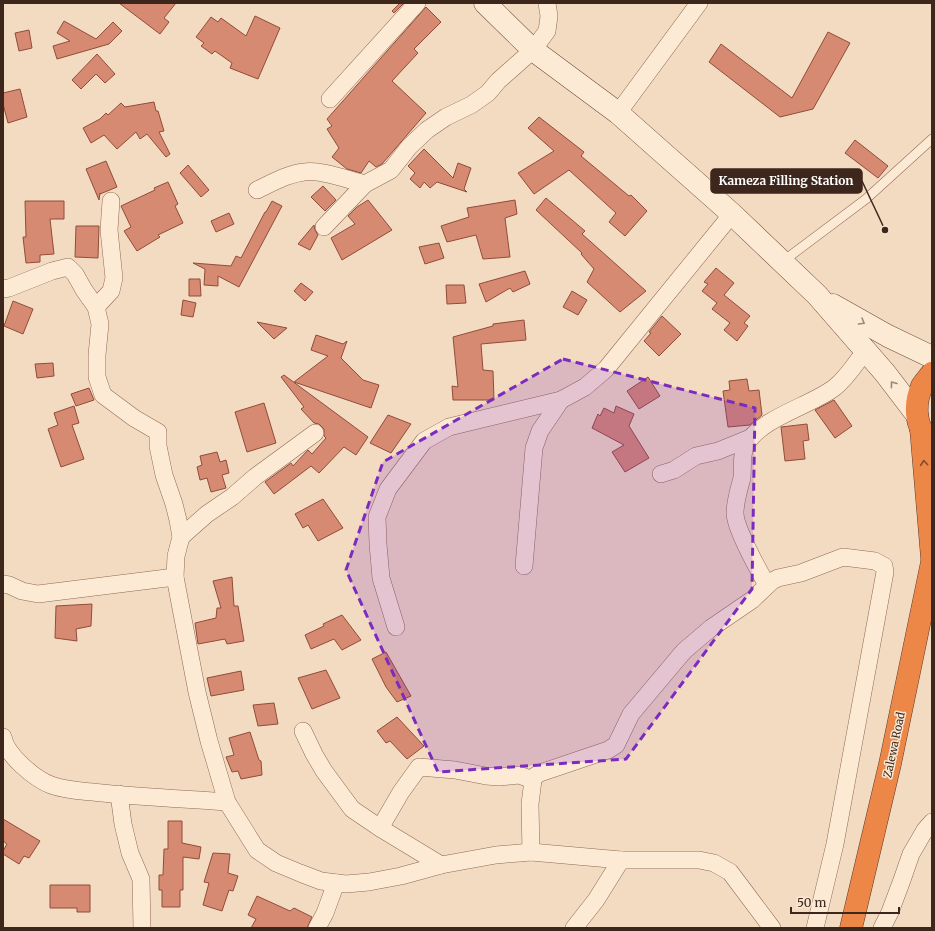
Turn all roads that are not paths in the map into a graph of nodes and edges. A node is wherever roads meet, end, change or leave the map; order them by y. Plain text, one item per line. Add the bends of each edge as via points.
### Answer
1 (417, 3) edge
2 (485, 3) edge
3 (547, 3) edge
4 (699, 3) edge
5 (534, 50) junction
6 (330, 99) dead end
7 (618, 113) junction
8 (932, 139) edge
9 (365, 184) junction
10 (257, 190) dead end
11 (111, 201) dead end
12 (732, 214) junction
13 (324, 227) dead end
14 (782, 262) junction
15 (3, 289) edge
16 (817, 295) junction
17 (96, 307) junction
18 (865, 351) junction
19 (932, 357) edge
20 (932, 373) edge
21 (561, 400) junction
22 (923, 430) edge
23 (314, 433) dead end
24 (750, 438) junction
25 (661, 474) dead end
26 (181, 537) junction
27 (932, 558) edge
28 (932, 562) edge
29 (524, 566) dead end
30 (175, 577) junction
31 (3, 584) edge
32 (767, 585) junction
33 (396, 627) dead end
34 (303, 731) dead end
35 (3, 740) edge
36 (533, 780) junction
37 (119, 794) junction
38 (227, 802) junction
39 (932, 822) edge
40 (380, 828) junction
41 (531, 852) junction
42 (621, 860) junction
43 (441, 865) junction
44 (336, 883) junction
45 (142, 928) edge
46 (317, 928) edge
47 (574, 928) edge
48 (772, 928) edge
49 (815, 928) edge
50 (852, 928) edge
51 (882, 928) edge

1 - 6 street
2 - 5 main road
3 - 5 street via 547,31
4 - 7 street
5 - 7 main road
5 - 9 street via 472,105 446,117 427,130 409,147 391,170
7 - 12 main road
8 - 14 lane via 866,199
9 - 10 street via 313,171 292,174
9 - 13 street
11 - 17 street via 109,230 114,278 111,291
12 - 14 main road
12 - 21 street via 606,369 585,387
14 - 16 main road
15 - 17 street via 68,267
16 - 18 main road
16 -> 19 main road via 888,336
17 - 26 street via 100,324 97,377 103,395 158,432 164,475
22 -> 18 main road via 885,373
18 - 24 street via 848,375 835,387 817,399 769,422
20 - 22 highway via 923,385 918,400
21 - 29 street via 540,431 534,448
21 - 33 street via 449,427 424,441 388,489 377,517 378,544 381,578
27 -> 22 highway
23 - 26 street via 255,476
24 - 25 street via 718,451 696,456 674,470
24 - 32 street via 745,446 735,513 736,521
26 - 30 street via 176,556
28 - 50 highway, Zalewa Road via 890,764
30 - 31 street via 38,594
30 - 38 street via 197,692
32 - 36 street via 752,600 711,628 684,651 631,714 616,745 540,773
32 - 49 street via 778,578 801,573 843,557 875,561 884,566 885,572 835,844
34 - 40 street via 324,771 352,809
35 - 37 street via 16,759 38,779 63,788
36 - 40 street via 519,775 486,776 419,767
36 - 41 street via 530,804
37 - 38 street
37 - 45 street via 130,853 142,879
38 - 44 street via 257,850 276,863 321,882
39 - 51 street via 910,854 895,900
40 - 43 street
41 - 42 street
41 - 43 street via 496,855
42 - 47 street via 596,900
42 - 48 street via 699,860 714,863 730,872
43 - 44 street via 369,882
44 - 46 street

